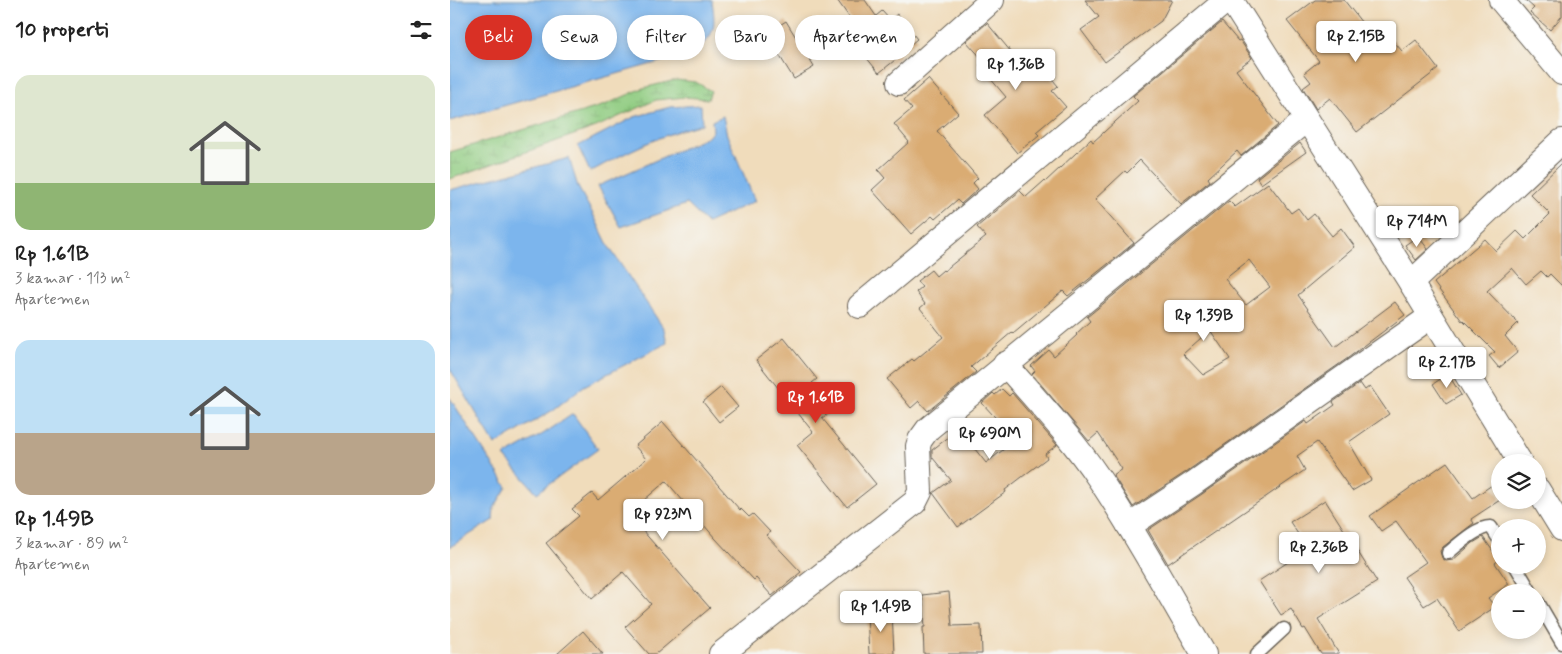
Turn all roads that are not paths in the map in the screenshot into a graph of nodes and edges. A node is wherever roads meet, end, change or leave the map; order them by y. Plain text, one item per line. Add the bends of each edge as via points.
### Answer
1 (992, 0) edge
2 (1229, 0) edge
3 (1501, 0) edge
4 (1562, 72) edge
5 (899, 83) dead end
6 (1306, 120) junction
7 (1562, 141) edge
8 (1410, 283) junction
9 (860, 306) dead end
10 (1430, 317) junction
11 (1005, 364) junction
12 (1515, 454) edge
13 (1546, 501) edge
14 (1559, 519) edge
15 (1130, 526) junction
16 (1491, 527) edge
17 (1448, 553) dead end
18 (1546, 616) edge
19 (1284, 628) dead end
20 (1562, 643) edge
21 (721, 654) edge
22 (1204, 654) edge
23 (1257, 654) edge

1 - 5 street
2 - 6 street
2 - 9 street
3 - 4 street
6 - 8 street
6 - 11 street
7 - 8 street
8 - 10 street
10 - 12 street
10 - 15 street
11 - 15 street via 1075,446
11 - 21 street via 928,428 920,440 920,492 915,502
13 - 14 street
15 - 22 street
16 - 17 lane via 1485,527
18 - 20 lane
19 - 23 lane

